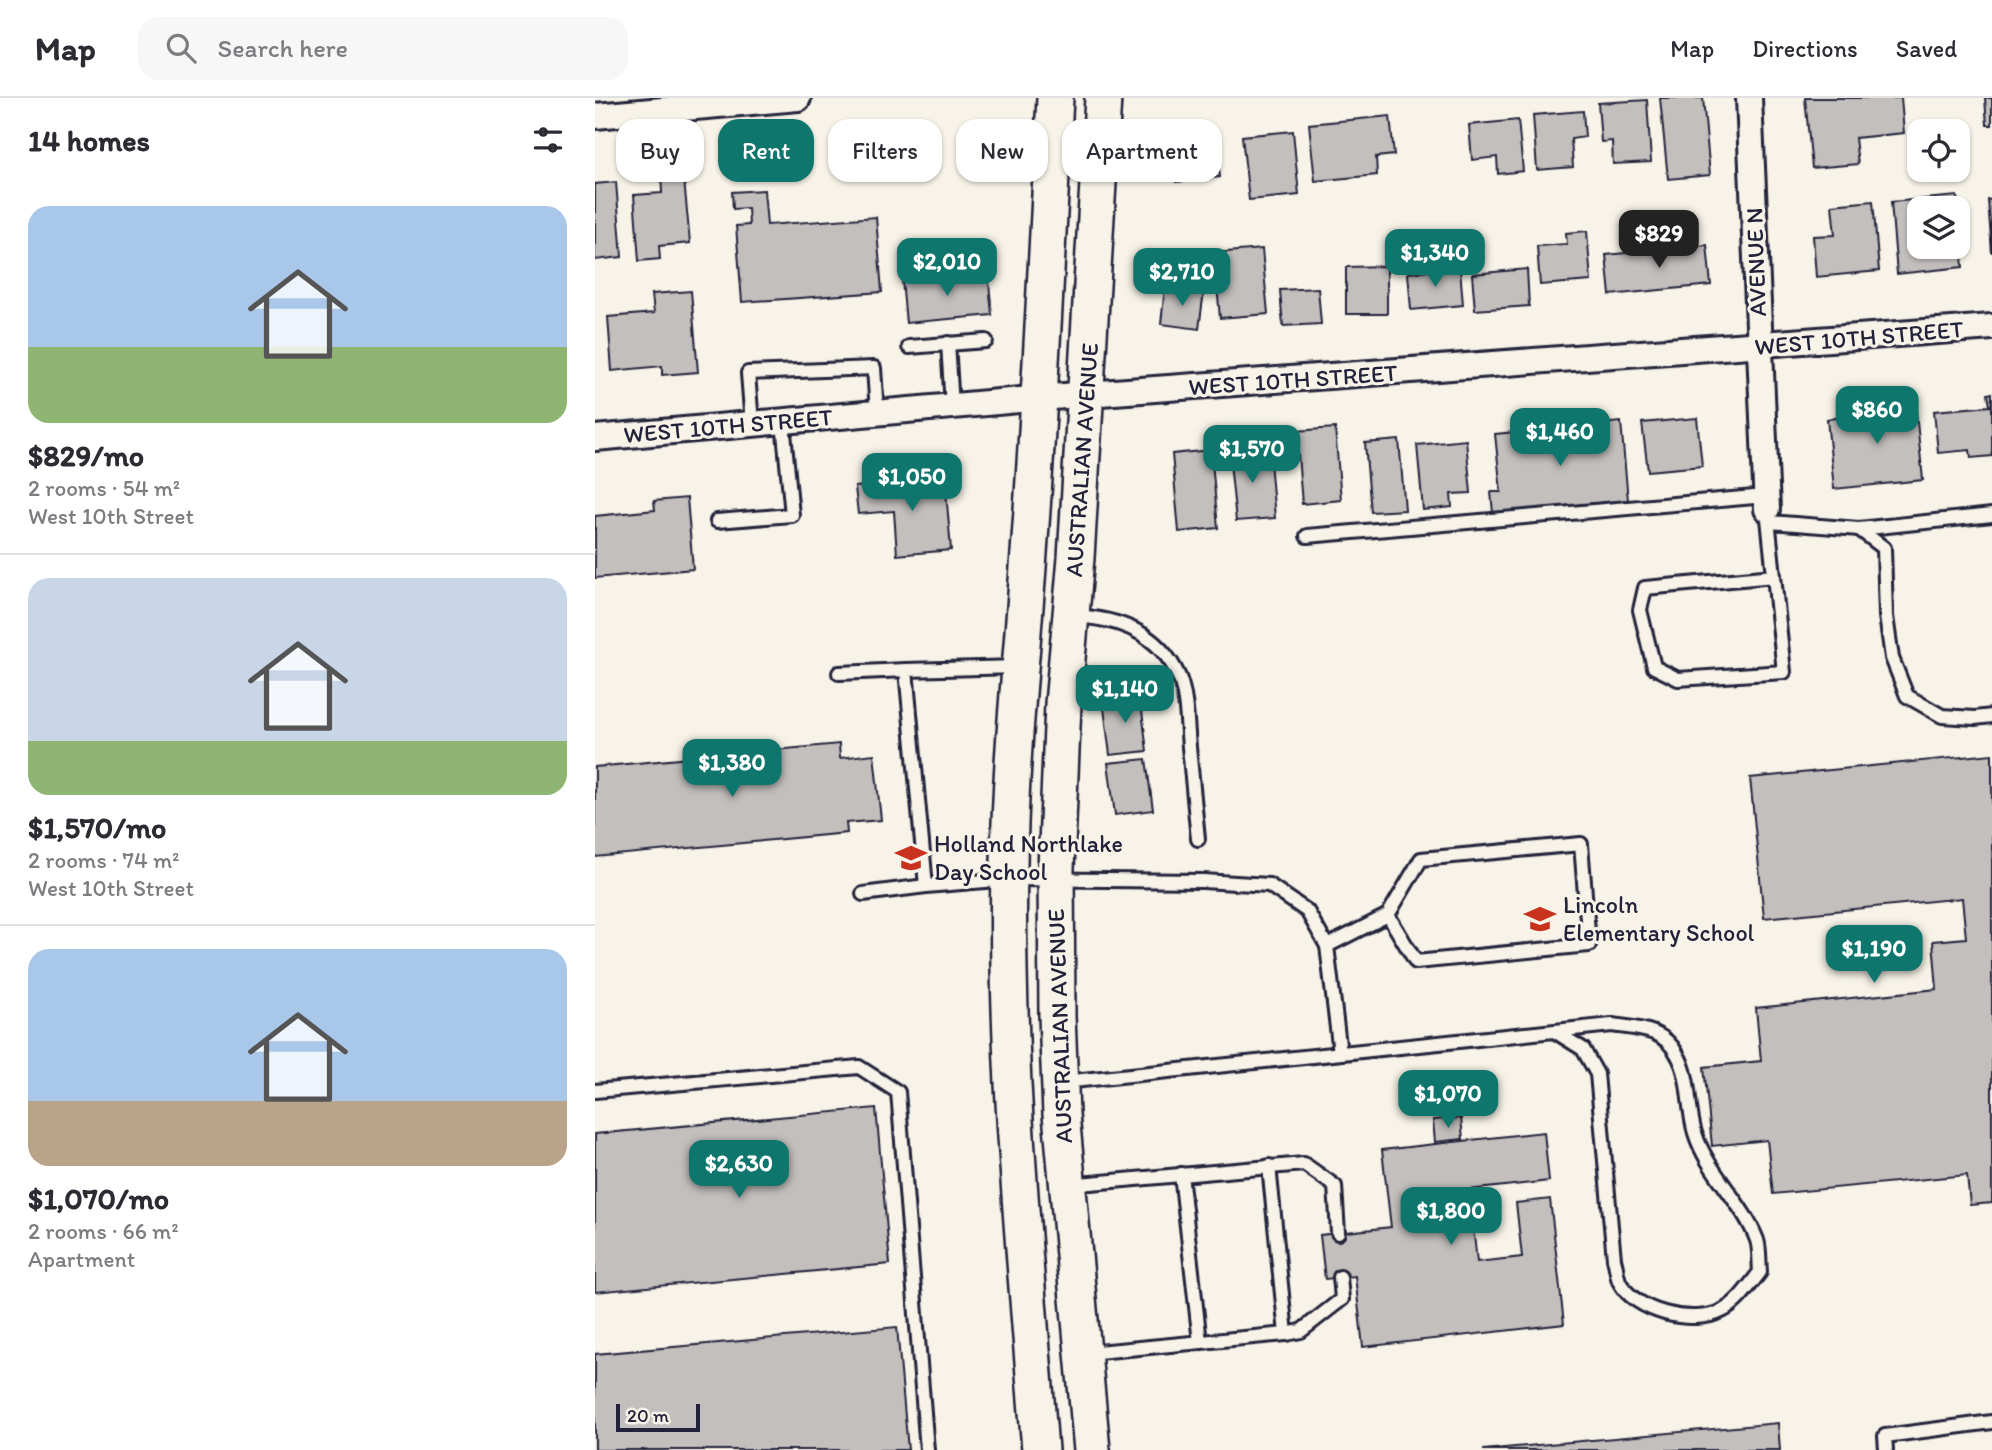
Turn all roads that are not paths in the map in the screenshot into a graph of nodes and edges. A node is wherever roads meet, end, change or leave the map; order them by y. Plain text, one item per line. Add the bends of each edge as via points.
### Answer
1 (798, 98) edge
2 (1055, 98) edge
3 (1103, 98) edge
4 (1749, 98) edge
5 (595, 116) edge
6 (1992, 327) edge
7 (986, 341) dead end
8 (949, 344) junction
9 (1760, 346) junction
10 (909, 347) dead end
11 (1087, 394) junction
12 (1039, 399) junction
13 (952, 407) junction
14 (877, 413) junction
15 (783, 422) junction
16 (752, 424) junction
17 (595, 438) edge
18 (1767, 509) junction
19 (1992, 514) edge
20 (717, 521) dead end
21 (1859, 529) junction
22 (1307, 536) dead end
23 (1774, 576) junction
24 (1072, 616) junction
25 (1019, 667) junction
26 (906, 670) junction
27 (839, 673) dead end
28 (1992, 716) edge
29 (1198, 839) dead end
30 (1009, 879) junction
31 (1056, 879) junction
32 (926, 886) junction
33 (863, 894) dead end
34 (1388, 915) junction
35 (1327, 946) junction
36 (1554, 1031) junction
37 (1341, 1053) junction
38 (1059, 1082) junction
39 (595, 1091) edge
40 (1269, 1166) junction
41 (1181, 1174) junction
42 (1067, 1185) junction
43 (1338, 1233) dead end
44 (1341, 1277) dead end
45 (1286, 1334) junction
46 (1200, 1342) junction
47 (1083, 1353) junction
48 (1992, 1422) edge
49 (927, 1450) edge
50 (1040, 1450) edge
51 (1092, 1450) edge
52 (1886, 1450) edge

1 - 5 street
2 - 12 main road, AUSTRALIAN AVENUE
3 - 11 main road, AUSTRALIAN AVENUE
4 - 9 street, AVENUE N
6 - 9 street, WEST 10TH STREET
7 - 8 lane
8 - 10 lane
8 - 13 lane
9 - 11 street, WEST 10TH STREET
9 - 18 street, AVENUE N
11 - 12 street, WEST 10TH STREET
11 - 24 main road, AUSTRALIAN AVENUE
12 - 13 street, WEST 10TH STREET
12 - 25 main road, AUSTRALIAN AVENUE
13 - 14 street, WEST 10TH STREET
14 - 15 street, WEST 10TH STREET
14 - 16 lane via 874,368 748,373
15 - 16 street, WEST 10TH STREET
15 - 20 lane via 792,514
16 - 17 street, WEST 10TH STREET
18 - 21 lane
18 - 22 lane
18 - 23 lane
19 - 21 lane
21 - 28 lane via 1884,548 1892,658 1907,696 1942,716
23 - 23 lane via 1784,672 1678,679 1654,667 1640,610 1644,588
24 - 29 lane via 1132,627 1167,656 1180,679
24 - 31 main road, AUSTRALIAN AVENUE via 1063,704
25 - 26 lane
25 - 30 main road, AUSTRALIAN AVENUE
26 - 27 lane
26 - 32 lane
30 - 31 lane
30 - 32 lane
30 - 50 main road, AUSTRALIAN AVENUE via 1014,1111
31 - 35 lane via 1269,885 1307,911
31 - 38 main road, AUSTRALIAN AVENUE
32 - 33 lane
34 - 34 lane via 1421,859 1581,844 1589,944 1416,962
34 - 35 lane
35 - 37 lane
36 - 36 lane via 1612,1025 1656,1032 1677,1053 1685,1073 1694,1132 1758,1242 1760,1272 1742,1296 1721,1312 1696,1317 1661,1314 1620,1282 1597,1074 1583,1049
36 - 37 lane
37 - 38 lane
38 - 42 main road, AUSTRALIAN AVENUE
39 - 49 lane via 859,1067 898,1092
40 - 41 lane
40 - 43 lane via 1304,1164 1335,1186
40 - 45 lane
41 - 42 lane
41 - 46 lane
42 - 47 main road, AUSTRALIAN AVENUE
44 - 45 lane via 1342,1299 1301,1331
45 - 46 lane
46 - 47 lane
47 - 51 main road, AUSTRALIAN AVENUE
48 - 52 lane via 1885,1436

